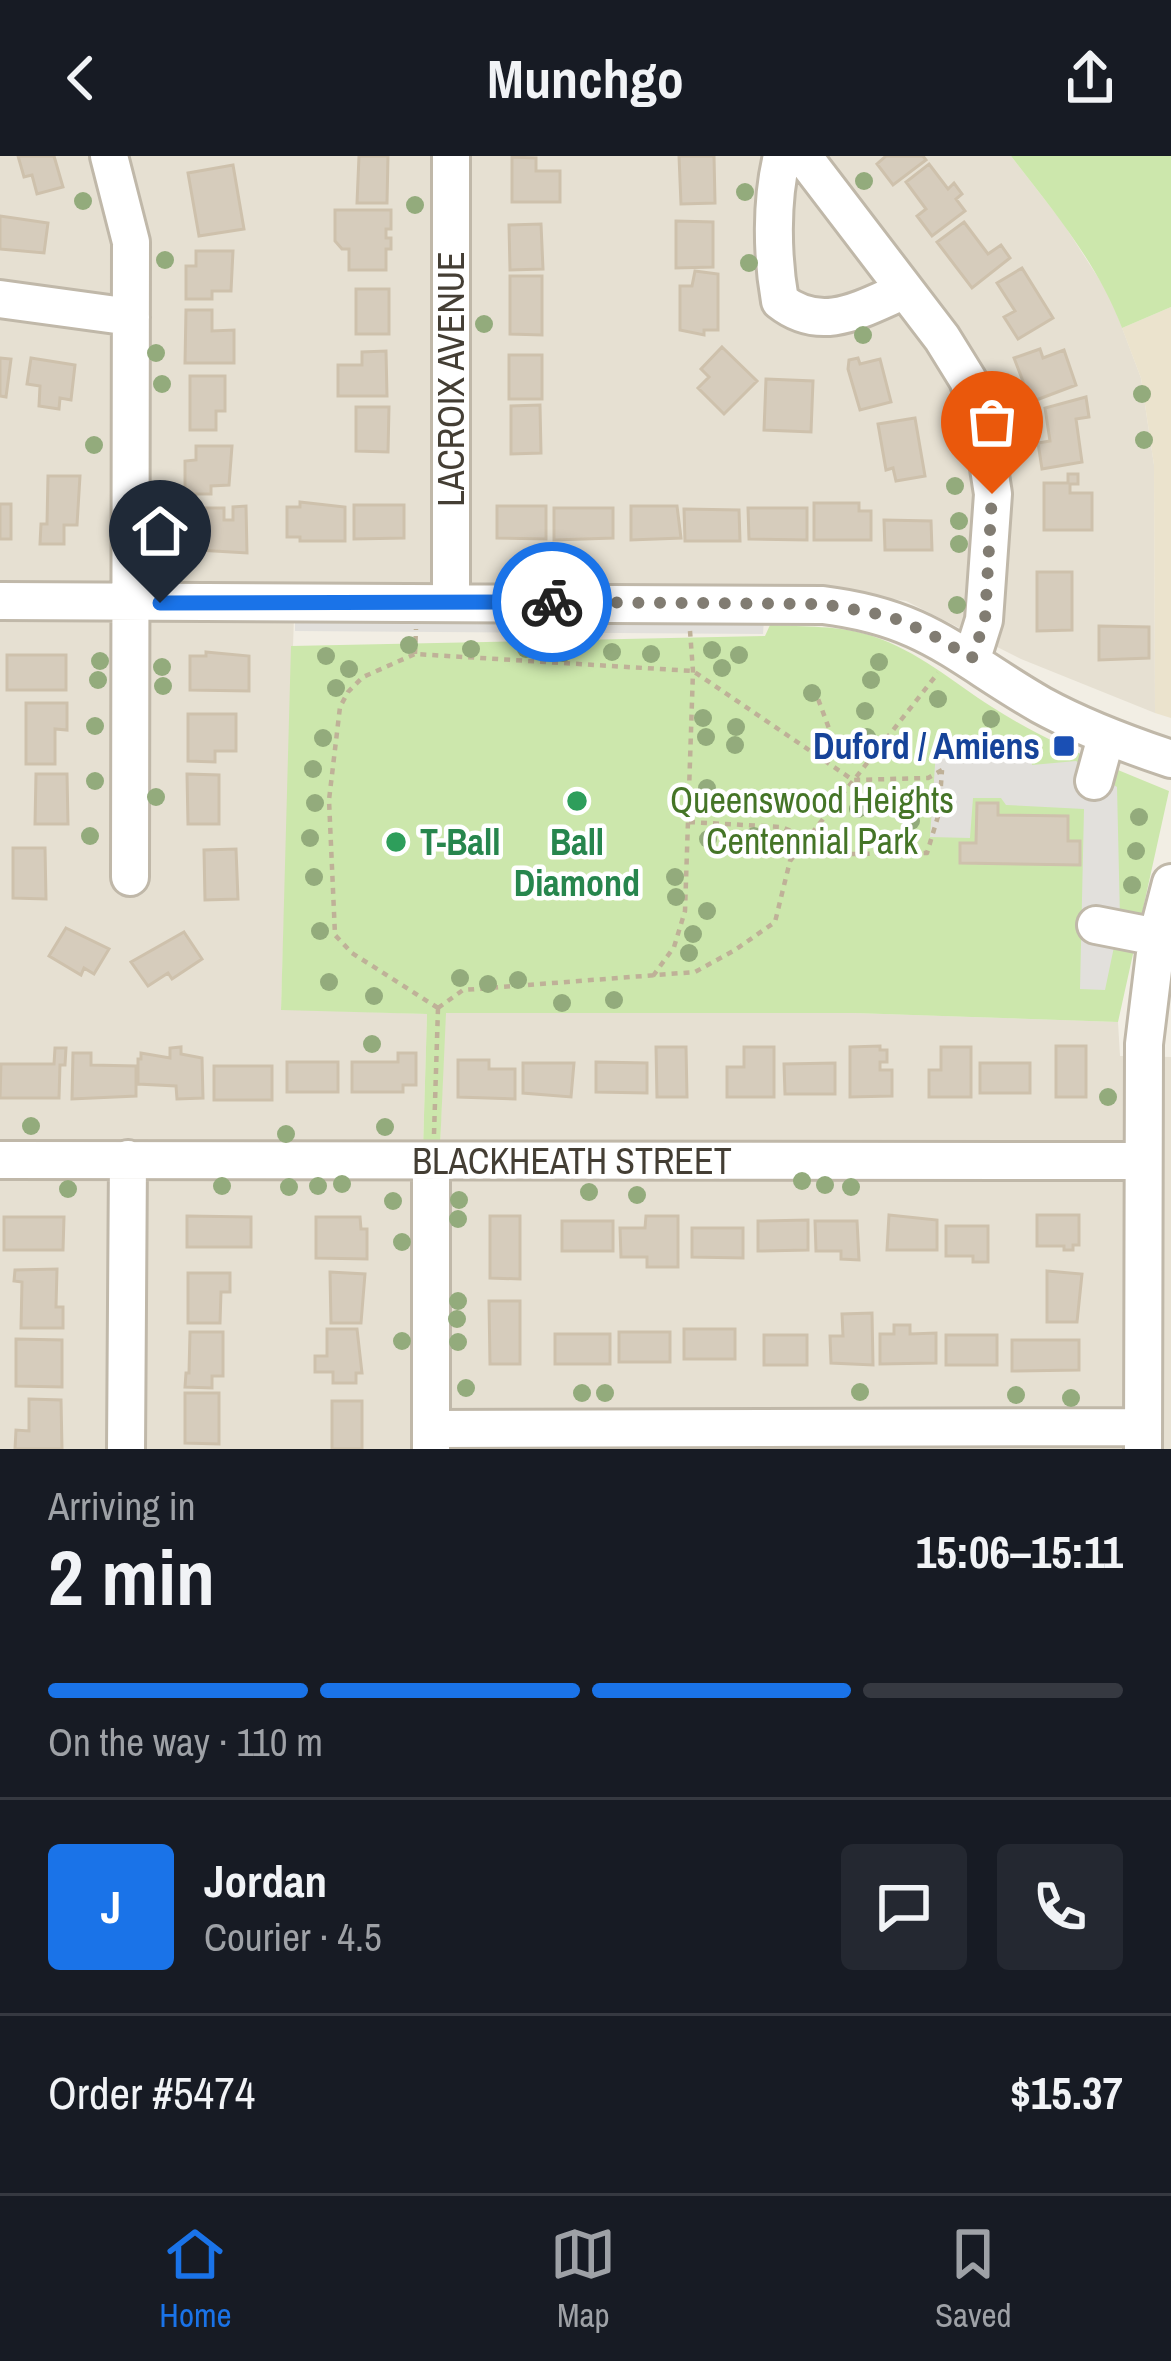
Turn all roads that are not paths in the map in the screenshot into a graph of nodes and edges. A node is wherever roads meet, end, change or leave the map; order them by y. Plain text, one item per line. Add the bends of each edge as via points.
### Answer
1 (109, 156) edge
2 (451, 156) edge
3 (782, 156) edge
4 (803, 156) edge
5 (905, 290) junction
6 (0, 299) edge
7 (131, 317) junction
8 (0, 601) edge
9 (451, 602) junction
10 (129, 603) junction
11 (964, 653) junction
12 (1106, 737) junction
13 (1171, 759) edge
14 (1094, 781) dead end
15 (130, 877) dead end
16 (1171, 883) edge
17 (1096, 925) dead end
18 (1157, 937) junction
19 (128, 1159) junction
20 (0, 1160) edge
21 (430, 1161) junction
22 (1143, 1161) junction
23 (1143, 1438) edge
24 (431, 1439) edge
25 (126, 1449) edge

1 - 7 street via 131,242
2 - 9 street, LACROIX AVENUE
3 - 5 street via 780,301 814,319
4 - 5 street
5 - 11 street via 968,380 989,454 985,620
6 - 7 street
7 - 10 street
8 - 10 street
9 - 10 street
9 - 11 street via 823,604 889,616
10 - 15 street
11 - 12 street
12 - 13 street
12 - 14 street
16 - 18 street
17 - 18 street
18 - 22 street via 1144,1044
19 - 20 street, BLACKHEATH STREET
19 - 21 street, BLACKHEATH STREET
19 - 25 street
21 - 22 street, BLACKHEATH STREET
21 - 24 street
22 - 23 street
23 - 24 street

